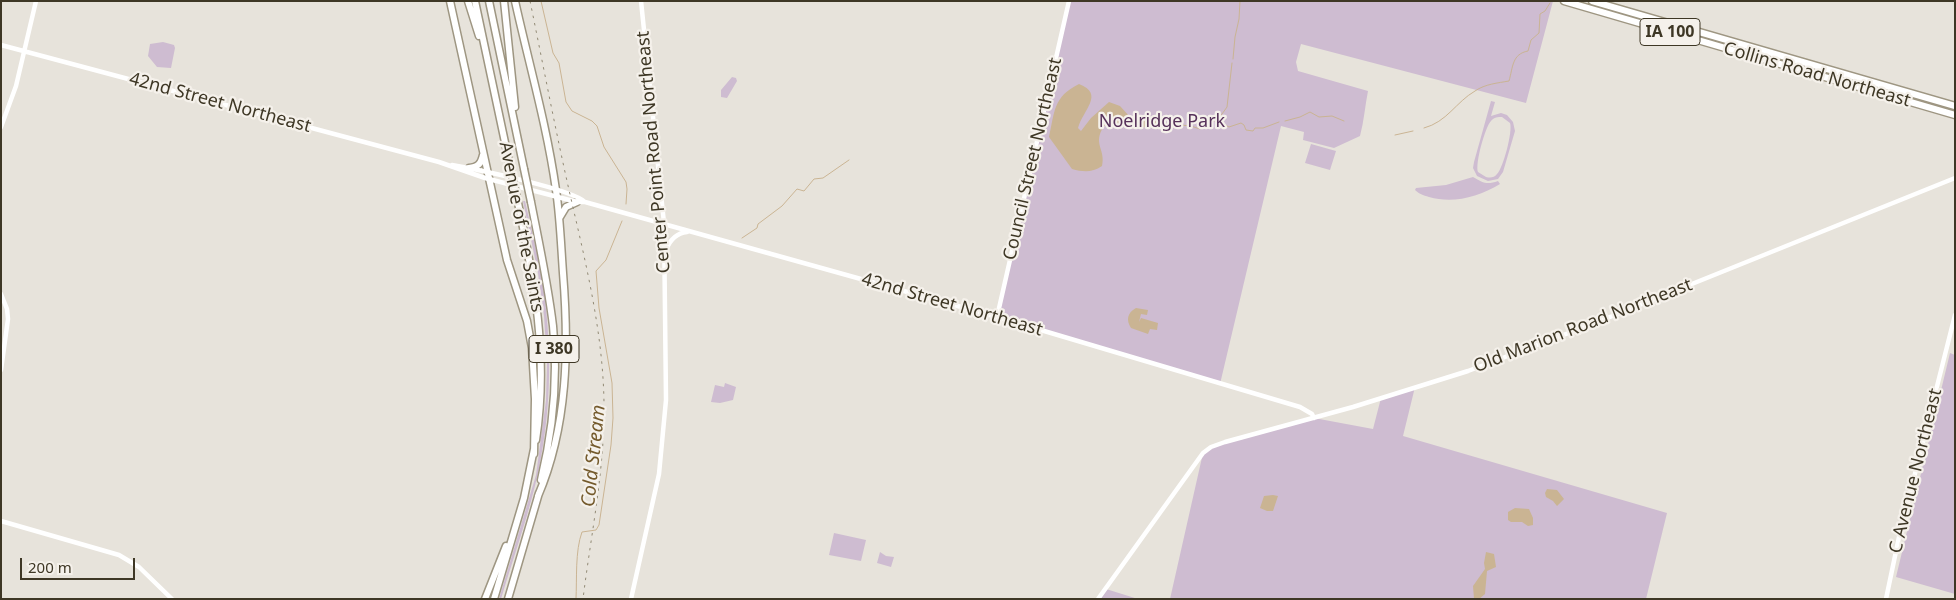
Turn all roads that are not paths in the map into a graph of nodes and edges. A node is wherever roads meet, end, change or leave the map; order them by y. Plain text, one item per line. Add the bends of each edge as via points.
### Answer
1 (36, 1) edge
2 (450, 1) edge
3 (468, 1) edge
4 (475, 1) edge
5 (489, 1) edge
6 (504, 1) edge
7 (515, 1) edge
8 (641, 1) edge
9 (1069, 1) edge
10 (1564, 1) edge
11 (1592, 1) edge
12 (1, 45) edge
13 (24, 51) junction
14 (488, 65) junction
15 (1955, 106) edge
16 (1955, 115) edge
17 (1, 127) edge
18 (519, 143) junction
19 (483, 154) junction
20 (439, 162) junction
21 (469, 168) junction
22 (487, 172) junction
23 (1955, 178) edge
24 (489, 179) junction
25 (557, 194) junction
26 (578, 202) junction
27 (585, 202) junction
28 (559, 220) junction
29 (664, 223) junction
30 (691, 232) junction
31 (664, 253) junction
32 (1, 294) edge
33 (1955, 315) edge
34 (997, 317) junction
35 (1, 370) edge
36 (1314, 418) junction
37 (534, 454) junction
38 (538, 496) junction
39 (1, 521) edge
40 (513, 534) junction
41 (172, 599) edge
42 (485, 599) edge
43 (494, 599) edge
44 (508, 599) edge
45 (631, 599) edge
46 (1098, 599) edge
47 (1886, 599) edge

1 - 13 main road
2 - 19 highway
3 - 14 highway
4 - 14 highway, Avenue of the Saints / I 380
5 - 18 highway, Avenue of the Saints / I 380
6 - 18 highway
7 - 25 highway
8 - 29 main road, Center Point Road Northeast
9 - 34 main road, Council Street Northeast
10 - 16 highway, Collins Road Northeast / IA 100
11 - 15 highway, Collins Road Northeast / IA 100
12 - 13 main road, 42nd Street Northeast
13 - 17 main road
13 - 20 main road, 42nd Street Northeast
14 - 37 highway, Avenue of the Saints / I 380, bridge via 536,294 540,392
18 - 38 highway, Avenue of the Saints / I 380, bridge via 552,317 554,377 550,432
19 - 21 highway via 482,162
19 - 22 highway
20 - 21 main road, 42nd Street Northeast
20 - 24 main road, 42nd Street Northeast
21 - 22 main road, 42nd Street Northeast
22 - 24 highway
22 - 25 main road, 42nd Street Northeast
23 - 36 main road, Old Marion Road Northeast via 1468,371
24 - 25 main road, 42nd Street Northeast
24 - 37 highway via 507,260 527,321 532,348
25 - 26 main road, 42nd Street Northeast
25 - 27 main road, 42nd Street Northeast via 579,197
25 - 28 highway
26 - 27 main road, 42nd Street Northeast
26 - 28 highway via 564,209
27 - 29 main road, 42nd Street Northeast
28 - 38 highway via 566,363 548,473
29 - 30 main road, 42nd Street Northeast
29 - 31 main road, Center Point Road Northeast
30 - 31 main road via 674,237
30 - 34 main road, 42nd Street Northeast
31 - 45 main road, Center Point Road Northeast via 666,400 662,447 656,490
32 - 35 main road via 8,319
33 - 47 main road, C Avenue Northeast
34 - 36 main road, 42nd Street Northeast via 1300,407
36 - 46 main road, Old Marion Road Northeast via 1224,442 1203,453
37 - 40 highway, Avenue of the Saints / I 380
38 - 44 highway, Avenue of the Saints / I 380
39 - 41 main road via 119,555 139,567
40 - 42 highway
40 - 43 highway, Avenue of the Saints / I 380

